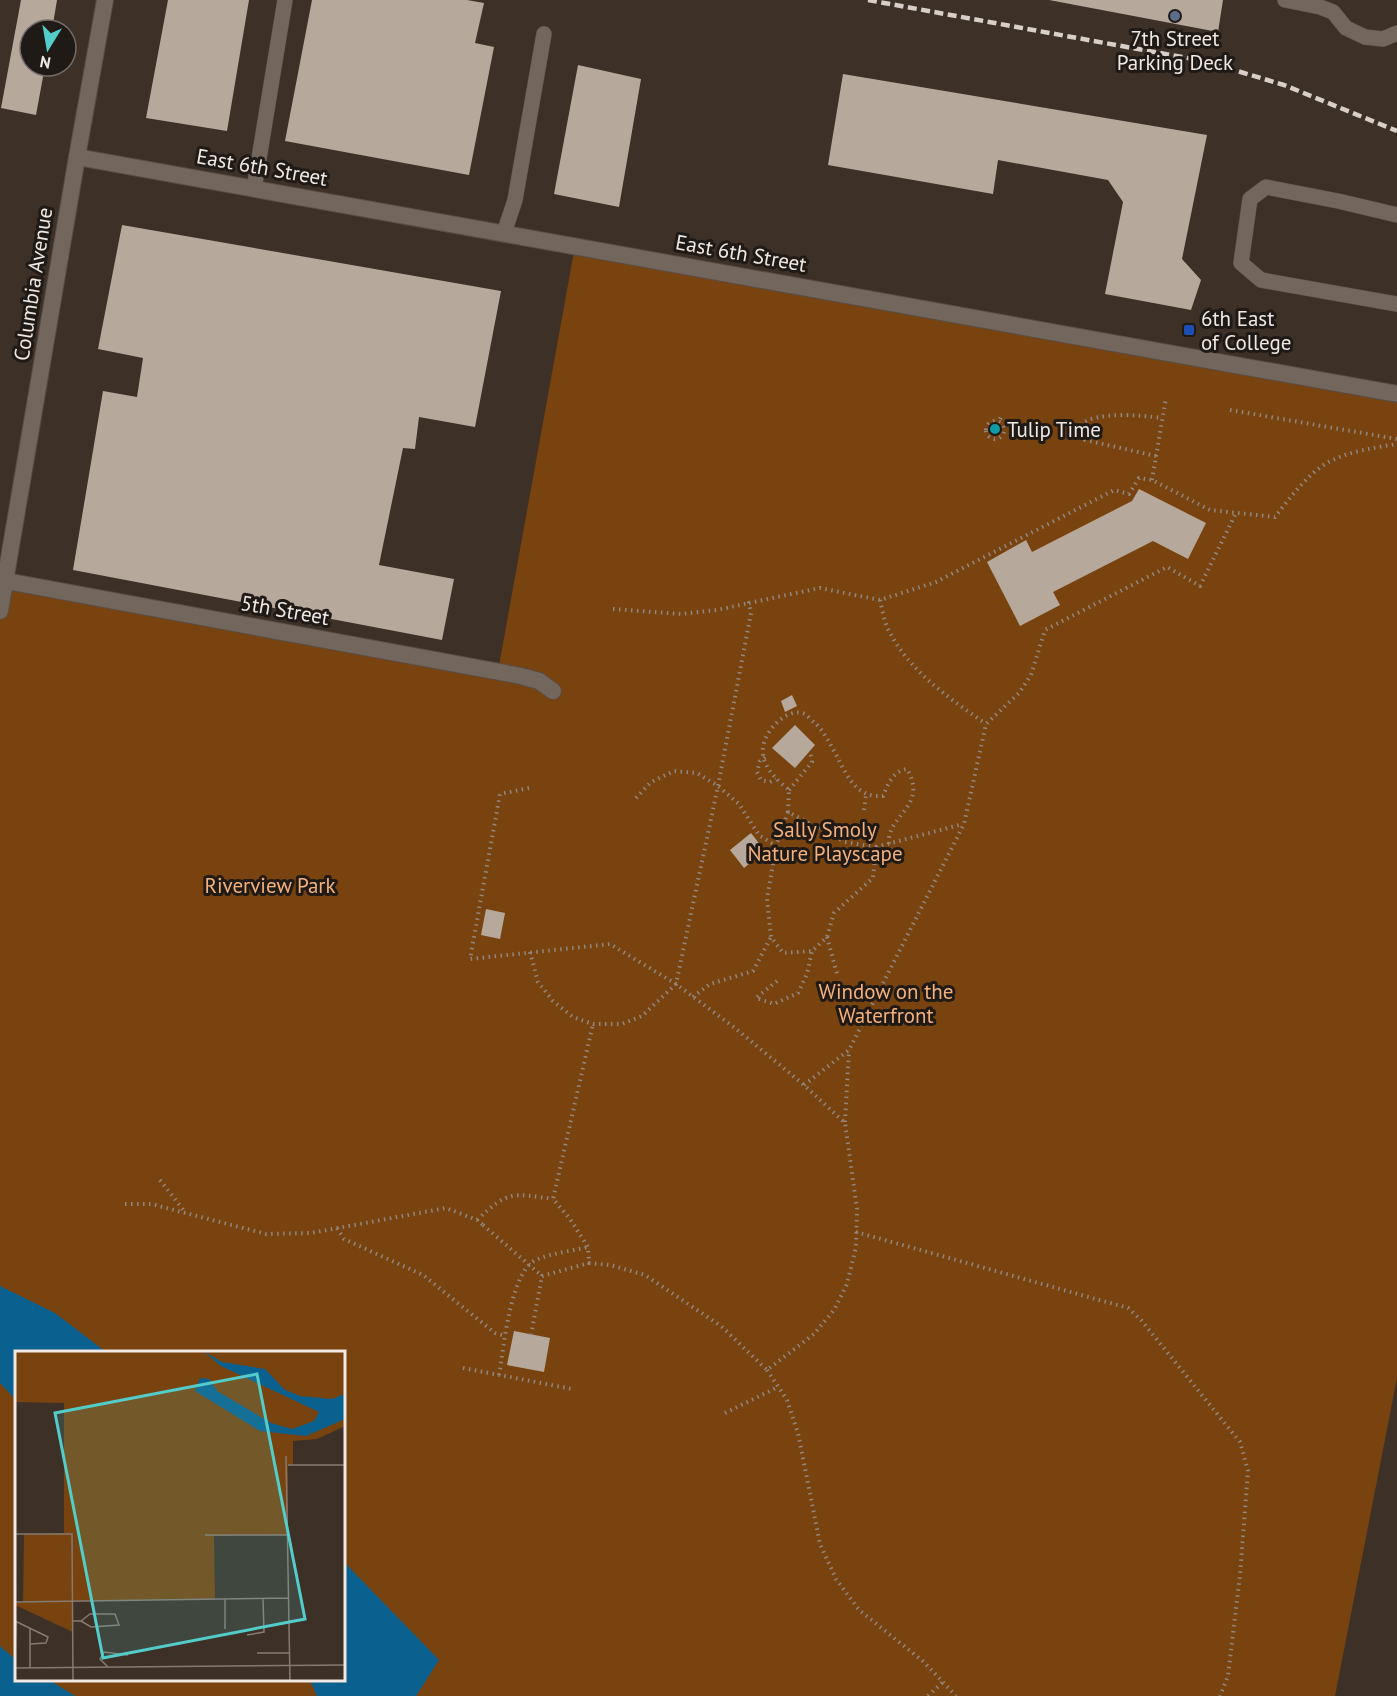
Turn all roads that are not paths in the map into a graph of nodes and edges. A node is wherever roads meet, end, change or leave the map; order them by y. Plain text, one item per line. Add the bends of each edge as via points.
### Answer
1 (105, 0) edge
2 (285, 0) edge
3 (1285, 0) edge
4 (1397, 33) edge
5 (544, 34) dead end
6 (77, 157) junction
7 (254, 189) junction
8 (1397, 215) edge
9 (504, 233) junction
10 (1397, 304) edge
11 (1397, 394) edge
12 (6, 581) junction
13 (0, 611) edge
14 (553, 691) dead end

1 - 6 street, Columbia Avenue
2 - 7 lane
3 - 4 lane via 1333,12 1346,28 1365,37 1383,39
5 - 9 lane via 515,200
6 - 7 street, East 6th Street
6 - 12 street, Columbia Avenue
7 - 9 street, East 6th Street
8 - 10 lane via 1266,187 1250,199 1241,263 1261,280
9 - 11 street, East 6th Street
12 - 13 street, Columbia Avenue
12 - 14 street, 5th Street via 521,676 539,681

